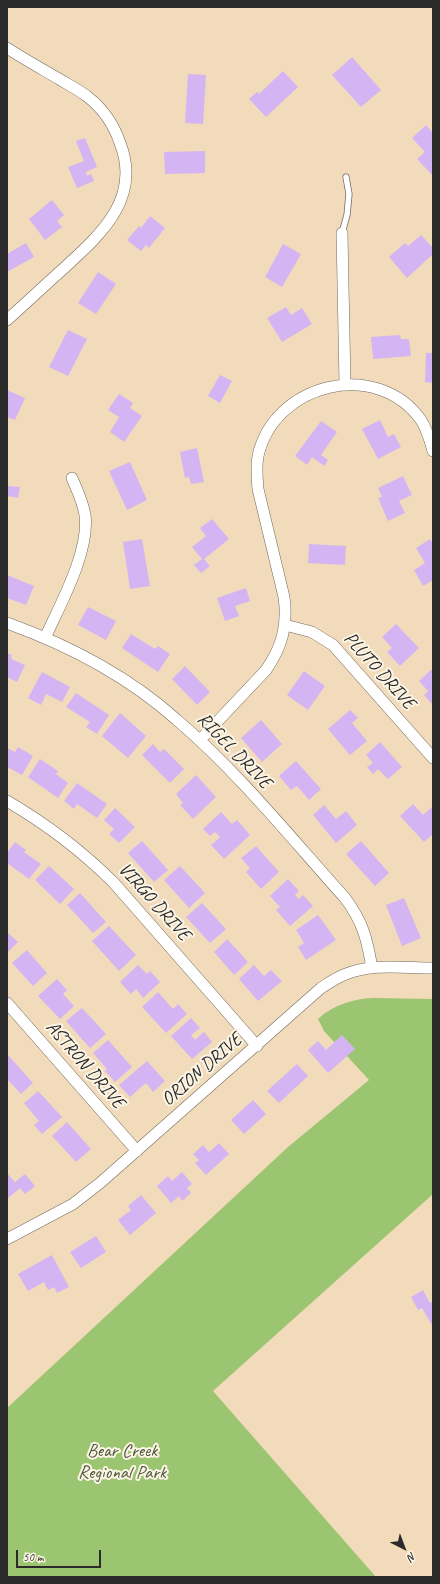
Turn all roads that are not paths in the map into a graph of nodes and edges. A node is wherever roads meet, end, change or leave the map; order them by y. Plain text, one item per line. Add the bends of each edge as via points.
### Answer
1 (7, 48) edge
2 (346, 177) dead end
3 (342, 233) joint
4 (7, 320) edge
5 (345, 385) junction
6 (433, 451) edge
7 (72, 478) dead end
8 (7, 623) edge
9 (285, 626) junction
10 (45, 638) junction
11 (200, 740) junction
12 (433, 758) edge
13 (7, 801) edge
14 (372, 968) junction
15 (433, 968) edge
16 (7, 1003) edge
17 (256, 1046) junction
18 (137, 1151) junction
19 (7, 1238) edge

1 - 4 street via 77,90 97,106 117,134 123,149 126,178 112,220
2 - 3 lane via 350,194
3 - 5 street
5 - 6 street via 362,385 376,389 389,394 413,410 428,435
5 - 9 street via 315,391 289,407 270,429 258,456 258,489 284,597
7 - 10 street via 82,501 85,517 83,546
8 - 10 street, RIGEL DRIVE
9 - 11 street via 280,647 266,670
9 - 12 street, PLUTO DRIVE via 312,632 333,645
10 - 11 street, RIGEL DRIVE via 128,683
11 - 14 street, RIGEL DRIVE via 345,898 355,912 366,937
13 - 17 street, VIRGO DRIVE via 54,830 114,883
14 - 15 street, ORION DRIVE
14 - 17 street, ORION DRIVE via 346,974 321,988
16 - 18 street, ASTRON DRIVE
17 - 18 street, ORION DRIVE
18 - 19 street, ORION DRIVE via 73,1204

